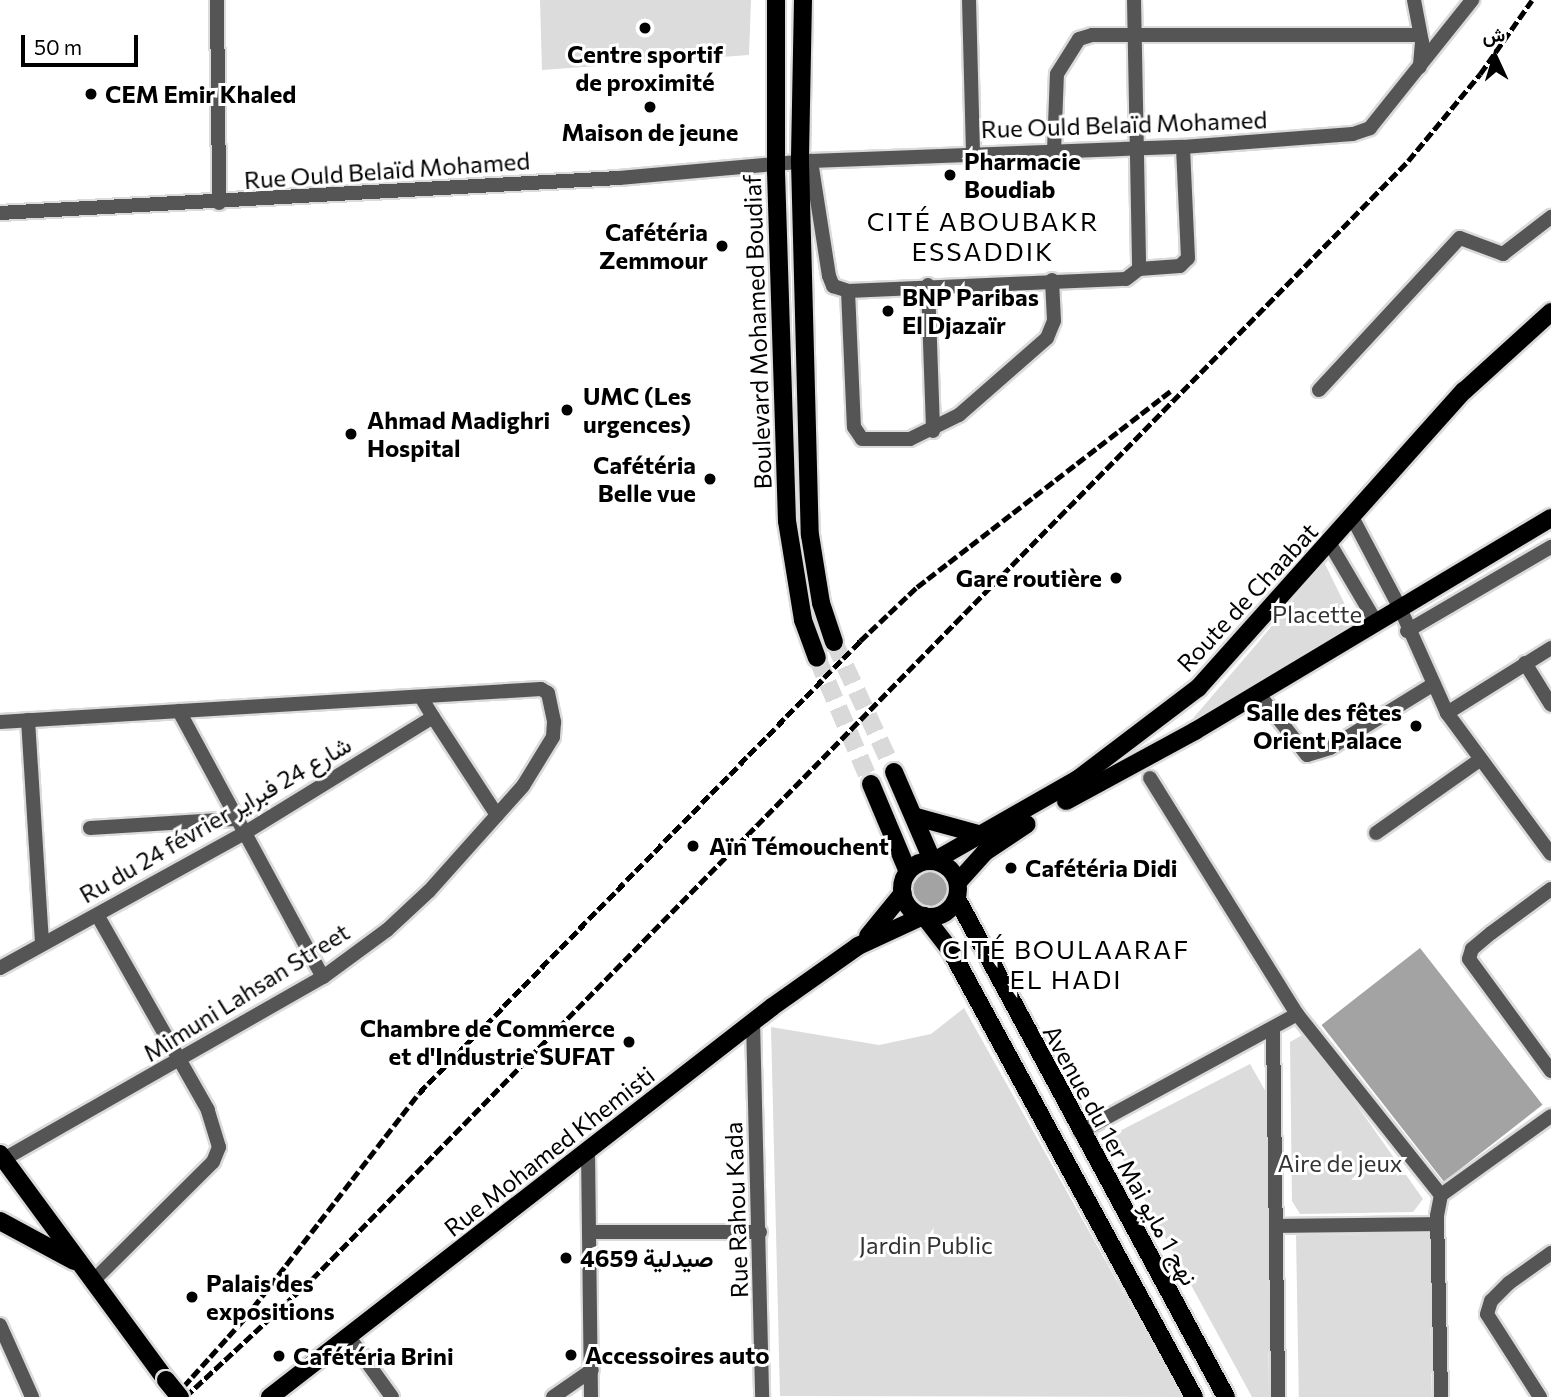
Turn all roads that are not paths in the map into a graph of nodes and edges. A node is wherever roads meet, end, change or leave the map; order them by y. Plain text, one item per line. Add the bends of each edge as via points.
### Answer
1 (217, 0) edge
2 (776, 0) edge
3 (803, 0) edge
4 (970, 0) edge
5 (1134, 0) edge
6 (1414, 0) edge
7 (1472, 0) edge
8 (1135, 32) junction
9 (1420, 35) junction
10 (1420, 68) junction
11 (1183, 147) junction
12 (1134, 149) junction
13 (1054, 151) junction
14 (974, 153) junction
15 (806, 162) junction
16 (776, 167) junction
17 (219, 203) junction
18 (0, 214) edge
19 (1551, 217) edge
20 (1139, 269) junction
21 (1052, 281) junction
22 (928, 285) junction
23 (848, 291) junction
24 (1551, 312) edge
25 (1319, 390) dead end
26 (933, 431) junction
27 (1352, 517) junction
28 (1551, 519) edge
29 (1330, 544) junction
30 (1551, 547) edge
31 (1400, 608) junction
32 (1376, 622) junction
33 (1407, 631) junction
34 (834, 642) tunnel mouth
35 (1551, 648) edge
36 (817, 659) tunnel mouth
37 (1525, 663) junction
38 (1434, 684) junction
39 (1258, 693) junction
40 (422, 699) junction
41 (1551, 705) edge
42 (179, 711) junction
43 (1447, 713) junction
44 (433, 717) junction
45 (28, 720) junction
46 (0, 722) edge
47 (1481, 759) junction
48 (894, 772) tunnel mouth
49 (1150, 778) dead end
50 (871, 784) tunnel mouth
51 (498, 815) junction
52 (916, 817) junction
53 (235, 819) junction
54 (90, 828) dead end
55 (1376, 833) dead end
56 (243, 834) junction
57 (982, 835) junction
58 (1551, 854) edge
59 (933, 861) junction
60 (908, 872) junction
61 (1551, 889) edge
62 (957, 890) junction
63 (902, 893) junction
64 (97, 915) junction
65 (923, 916) junction
66 (42, 944) junction
67 (858, 946) junction
68 (0, 968) edge
69 (323, 977) junction
70 (1297, 1014) junction
71 (753, 1022) junction
72 (1273, 1028) junction
73 (181, 1061) junction
74 (1551, 1071) edge
75 (1551, 1116) edge
76 (1080, 1132) junction
77 (588, 1151) junction
78 (2, 1156) edge
79 (1441, 1195) junction
80 (0, 1222) edge
81 (1437, 1224) junction
82 (1278, 1226) junction
83 (590, 1232) junction
84 (760, 1232) junction
85 (1551, 1253) edge
86 (78, 1262) junction
87 (92, 1282) junction
88 (0, 1325) edge
89 (349, 1337) junction
90 (592, 1370) junction
91 (32, 1397) edge
92 (180, 1397) edge
93 (270, 1397) edge
94 (392, 1397) edge
95 (553, 1397) edge
96 (592, 1397) edge
97 (762, 1397) edge
98 (1194, 1397) edge
99 (1226, 1397) edge
100 (1278, 1397) edge
101 (1441, 1397) edge
102 (1540, 1397) edge

1 - 17 street
2 - 16 main road, Boulevard Mohamed Boudiaf
3 - 15 main road, Boulevard Mohamed Boudiaf
4 - 14 street
5 - 8 street
6 - 9 street
7 - 10 street, Rue Ould Belaïd Mohamed
8 - 9 street
8 - 12 street
8 - 13 street via 1079,39 1063,62 1057,74
9 - 10 street
10 - 11 street, Rue Ould Belaïd Mohamed via 1370,128 1353,134
11 - 12 street, Rue Ould Belaïd Mohamed
11 - 20 street via 1188,258 1180,266
12 - 13 street, Rue Ould Belaïd Mohamed
12 - 20 street
13 - 14 street, Rue Ould Belaïd Mohamed
14 - 15 street, Rue Ould Belaïd Mohamed
15 - 16 street, Rue Ould Belaïd Mohamed
15 - 23 street via 829,276 833,286
15 - 34 main road, Boulevard Mohamed Boudiaf via 810,535 821,603
16 - 17 street, Rue Ould Belaïd Mohamed
16 - 36 main road, Boulevard Mohamed Boudiaf via 787,521 803,620
17 - 18 street, Rue Ould Belaïd Mohamed
19 - 25 street via 1503,254 1460,238
20 - 21 street via 1126,279
21 - 22 street
21 - 26 street via 1054,321 1047,338 959,415
22 - 23 street
22 - 26 street
23 - 26 street via 857,434 862,439 910,439
24 - 27 main road, Route de Chaabat via 1464,391
27 - 29 main road, Route de Chaabat
27 - 31 street
28 - 31 main road
29 - 32 street
29 - 57 main road, Route de Chaabat via 1239,646 1157,724 1078,779
30 - 33 street
31 - 32 main road
31 - 33 street
32 - 39 main road
33 - 38 street
35 - 37 street
37 - 41 street
37 - 43 street
38 - 39 street via 1330,748 1307,755
38 - 43 street
39 - 62 main road via 1002,839
40 - 42 street
40 - 44 street
40 - 51 street, Mimuni Lahsan Street via 541,688 551,703 553,737 523,786
42 - 45 street
42 - 53 street
43 - 47 street
44 - 51 street
44 - 56 street, Ru du 24 février شارع 24 فبراير
45 - 46 street
45 - 66 street
47 - 55 street
47 - 58 street
48 - 52 main road
49 - 70 street
50 - 60 main road
51 - 69 street, Mimuni Lahsan Street via 429,891
52 - 57 main road
52 - 59 main road
53 - 54 street
53 - 56 street
56 - 64 street, Ru du 24 février شارع 24 فبراير
56 - 69 street
57 - 59 main road, Route de Chaabat
59 - 60 main road
59 - 62 main road via 949,868
60 - 63 main road
61 - 74 street via 1472,949 1469,960
62 - 65 main road via 947,911
62 - 76 main road, Avenue du 1er Mai نهج 1 مايو
63 - 65 main road via 909,907
63 - 67 main road, Rue Mohamed Khemisti
64 - 66 street, Ru du 24 février شارع 24 فبراير
64 - 73 street
65 - 67 main road, Rue Mohamed Khemisti
65 - 98 main road, Avenue du 1er Mai نهج 1 مايو via 951,951
66 - 68 street, Ru du 24 février شارع 24 فبراير
67 - 71 main road, Rue Mohamed Khemisti
69 - 73 street, Mimuni Lahsan Street
70 - 72 street
70 - 79 street
71 - 77 main road, Rue Mohamed Khemisti
71 - 84 street, Rue Rahou Kada
72 - 76 street
72 - 82 street
73 - 78 street, Mimuni Lahsan Street
73 - 87 street via 215,1129 216,1154
75 - 79 street
76 - 99 main road, Avenue du 1er Mai نهج 1 مايو
77 - 83 street
77 - 89 main road, Rue Mohamed Khemisti
78 - 86 main road
79 - 81 street
80 - 86 main road
81 - 82 street
81 - 101 street
82 - 100 street
83 - 84 street
83 - 90 street
84 - 97 street, Rue Rahou Kada
85 - 102 street via 1509,1283 1491,1301 1486,1314
86 - 87 main road
87 - 92 main road, bridge
88 - 91 street
89 - 93 main road, Rue Mohamed Khemisti
89 - 94 street
90 - 95 street
90 - 96 street

